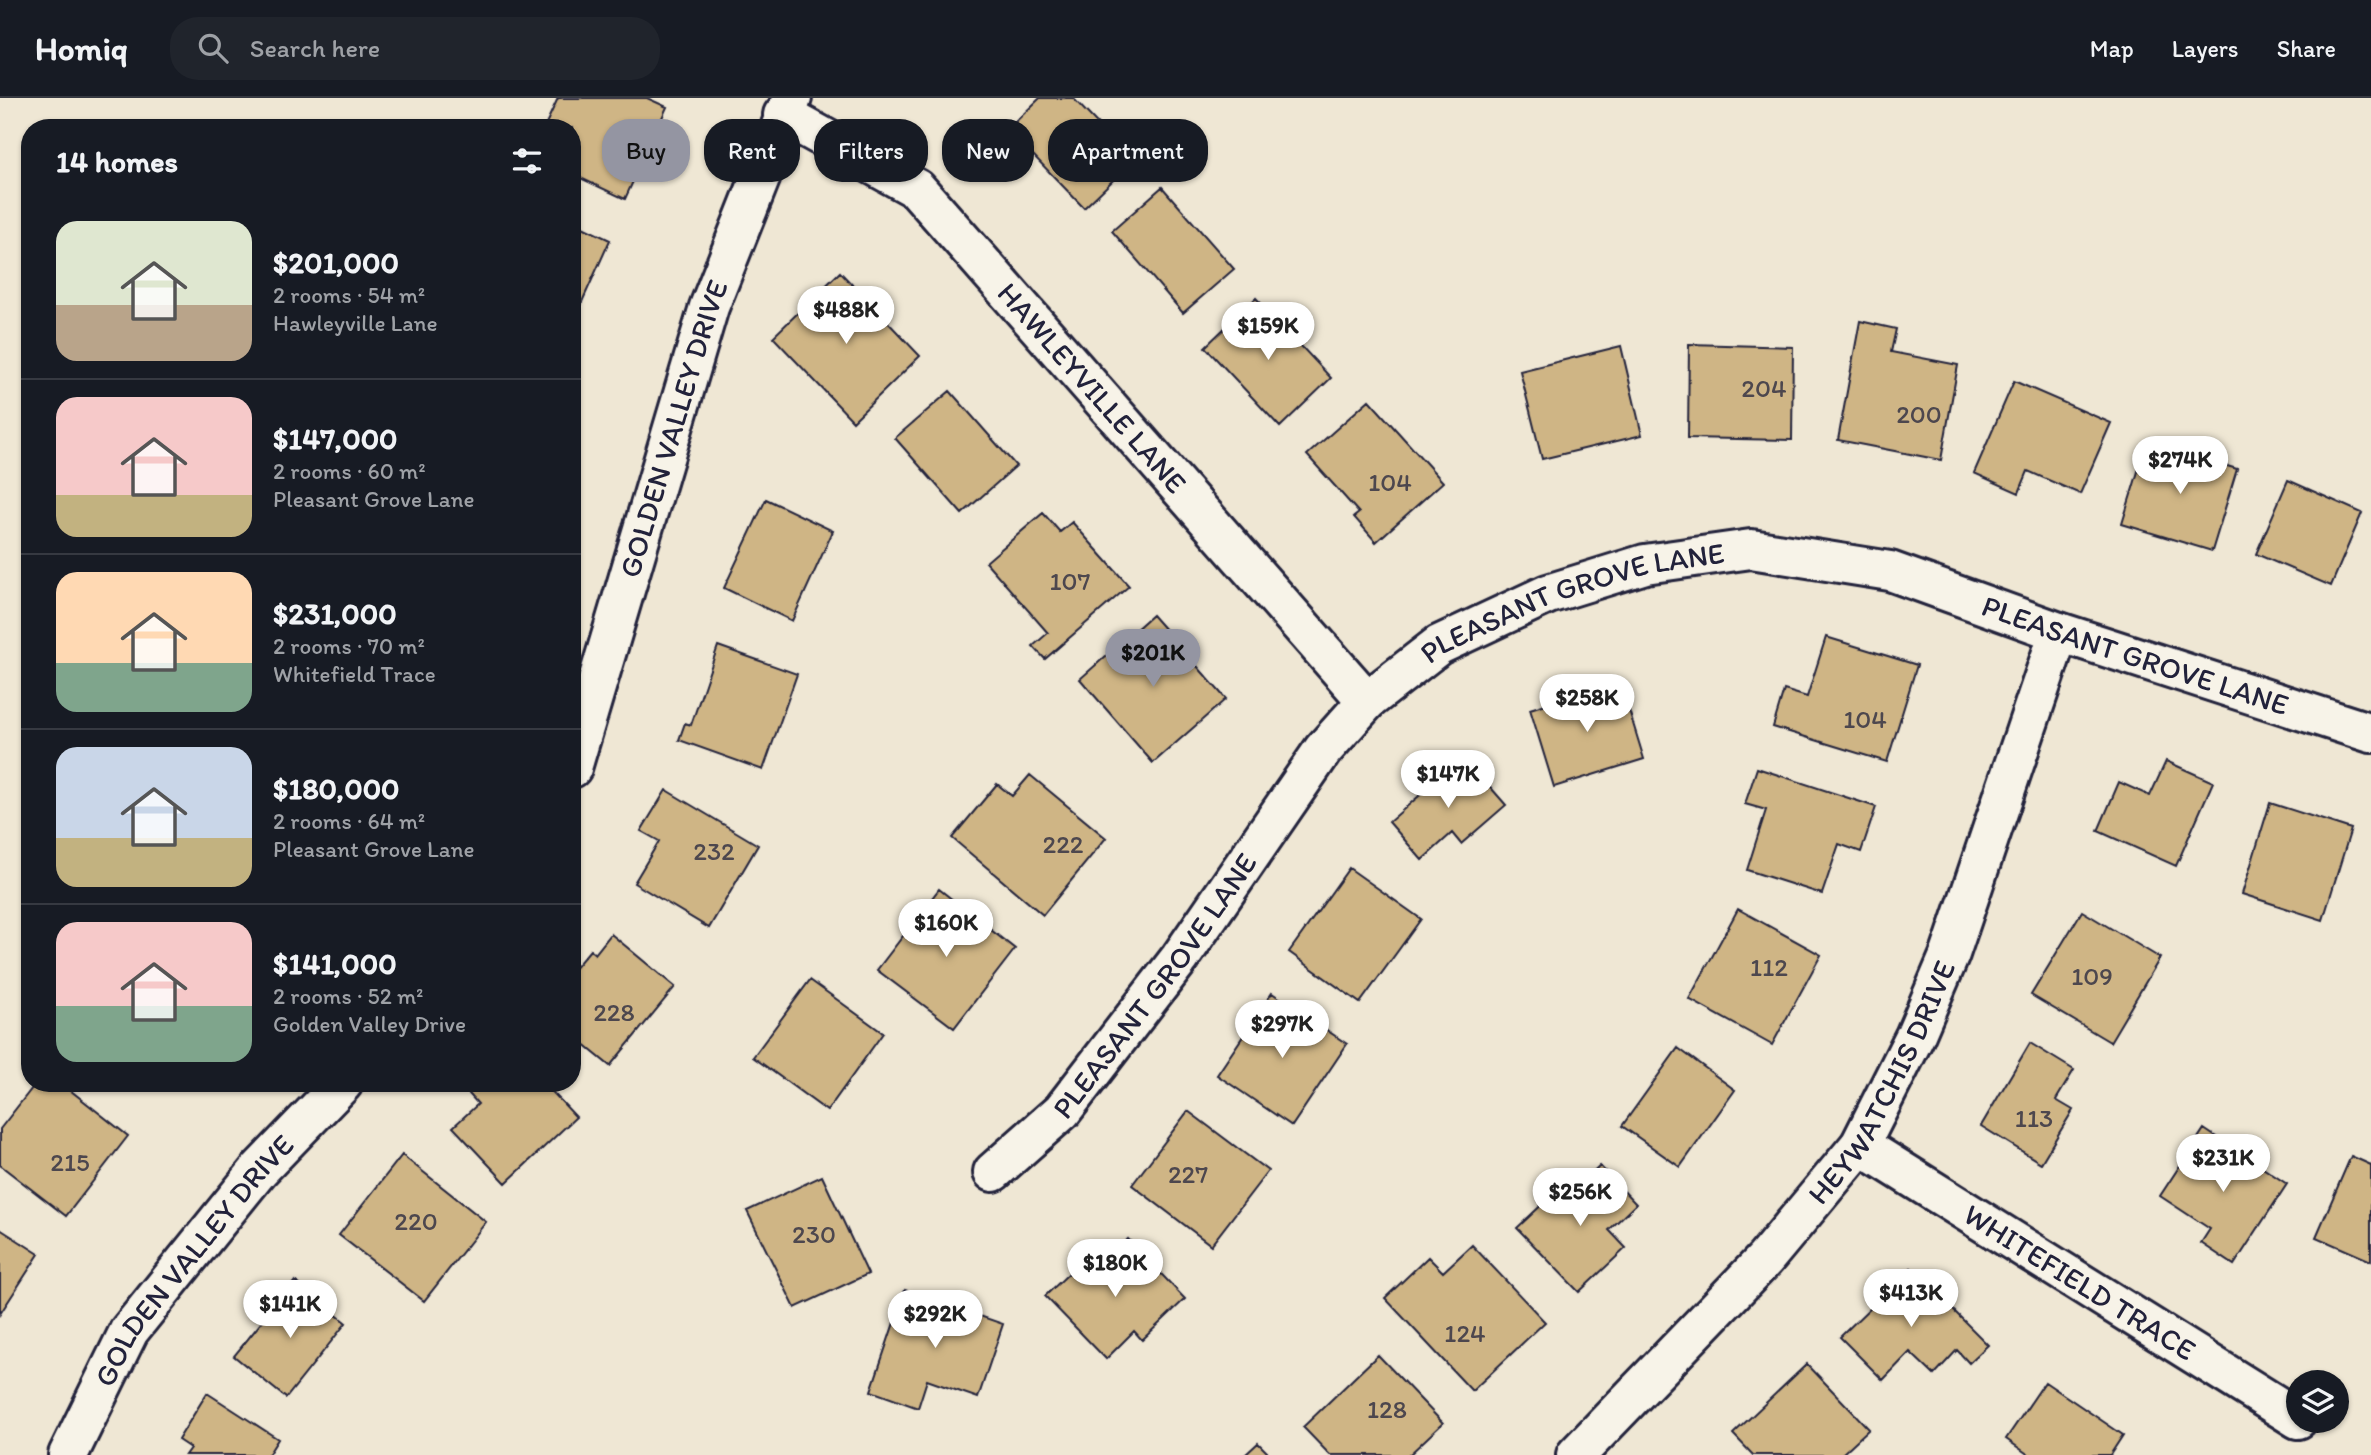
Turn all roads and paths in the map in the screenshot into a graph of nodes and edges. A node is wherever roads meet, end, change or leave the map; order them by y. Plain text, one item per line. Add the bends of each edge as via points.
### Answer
1 (787, 106) edge
2 (2059, 632) junction
3 (1367, 701) junction
4 (2371, 733) edge
5 (581, 738) edge
6 (334, 1092) edge
7 (1860, 1145) junction
8 (993, 1172) dead end
9 (2286, 1412) edge
10 (68, 1455) edge
11 (1576, 1455) edge

1 - 3 street, HAWLEYVILLE LANE via 917,189
1 - 5 street, GOLDEN VALLEY DRIVE via 709,307
2 - 3 street, PLEASANT GROVE LANE via 1890,571 1751,549 1645,564 1548,594 1439,645
2 - 4 street, PLEASANT GROVE LANE
2 - 7 street, HEYWATCHIS DRIVE via 1950,954
3 - 8 street, PLEASANT GROVE LANE via 1323,750 1180,958 1062,1111
6 - 10 street, GOLDEN VALLEY DRIVE via 259,1170 129,1331
7 - 9 street, WHITEFIELD TRACE
7 - 11 street, HEYWATCHIS DRIVE via 1765,1259

